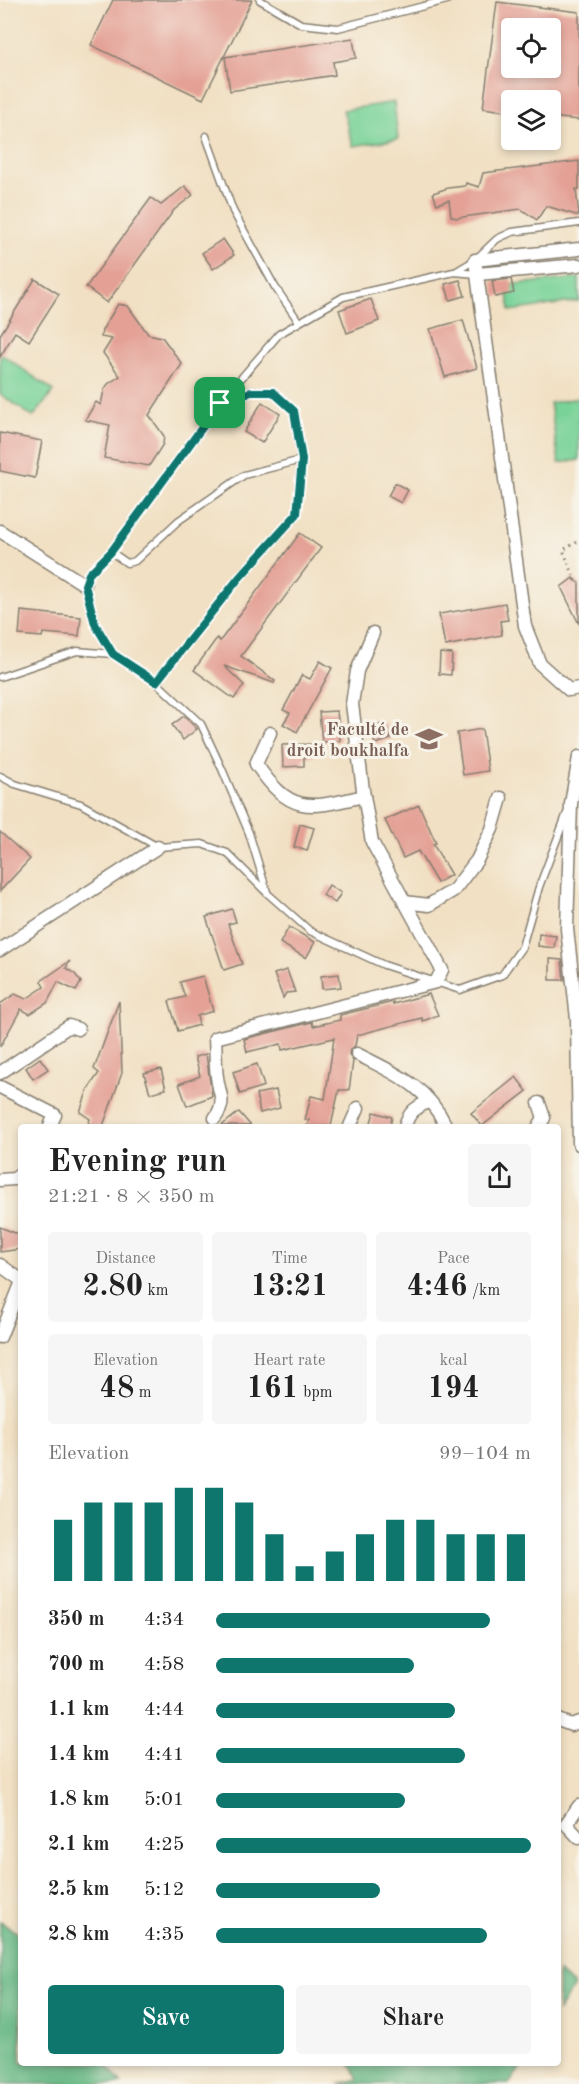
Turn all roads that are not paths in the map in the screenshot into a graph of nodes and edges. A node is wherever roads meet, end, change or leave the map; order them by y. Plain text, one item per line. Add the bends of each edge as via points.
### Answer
1 (260, 0) edge
2 (447, 0) edge
3 (206, 136) dead end
4 (579, 223) edge
5 (579, 249) edge
6 (475, 260) junction
7 (579, 265) edge
8 (454, 272) junction
9 (477, 274) junction
10 (299, 322) junction
11 (220, 403) junction
12 (302, 460) junction
13 (0, 531) edge
14 (111, 552) junction
15 (85, 585) junction
16 (373, 633) dead end
17 (113, 654) junction
18 (0, 677) edge
19 (156, 682) junction
20 (579, 687) edge
21 (270, 733) dead end
22 (579, 757) edge
23 (0, 776) edge
24 (364, 796) junction
25 (501, 798) dead end
26 (571, 804) junction
27 (158, 847) junction
28 (267, 893) junction
29 (404, 902) junction
30 (0, 950) edge
31 (436, 982) junction
32 (78, 1029) dead end
33 (357, 1054) dead end
34 (0, 1073) edge
35 (0, 1087) edge
36 (429, 1101) junction
37 (539, 1103) dead end
38 (358, 1108) dead end
39 (215, 1118) dead end
40 (51, 1124) edge
41 (351, 1124) edge
42 (406, 1124) edge
43 (445, 1124) edge
44 (540, 1124) edge
45 (579, 1144) edge
46 (18, 1176) edge
47 (0, 1180) edge
48 (0, 1265) edge
49 (18, 1280) edge
50 (18, 1290) edge
51 (0, 1337) edge
52 (561, 1721) edge
53 (579, 1722) edge
54 (579, 1806) edge
55 (562, 1824) edge
56 (579, 1838) edge

1 - 2 lane via 301,24 338,28
3 - 10 lane via 233,211
4 - 6 lane via 512,232 496,239
5 - 6 street
6 - 8 lane
6 - 9 street
7 - 9 street
8 - 9 lane
8 - 10 lane via 343,297
9 - 20 street via 525,626 540,664 569,690
10 - 11 lane via 279,334
11 - 12 lane via 251,392 273,392 294,411
11 - 14 lane
12 - 14 lane via 244,475 178,521 135,561 127,563
12 - 19 lane via 297,514 239,578
13 - 15 street
14 - 15 lane via 89,574
15 - 17 lane via 95,624
16 - 24 street via 357,671 352,704
17 - 18 lane via 77,651
17 - 19 lane
19 - 28 lane via 201,724 249,833
21 - 24 street via 256,764 270,784 293,803 323,806
22 - 26 street
23 - 27 lane via 81,804
24 - 29 street via 372,842
25 - 29 street via 492,830 477,860 454,890 429,905
26 - 31 lane via 538,887 522,947 502,975 460,990
26 - 45 street via 567,929 578,1019
27 - 28 lane via 202,844 227,853
27 - 30 street
28 - 31 lane via 310,931 384,965
29 - 31 street via 442,970
31 - 39 street via 215,1038 222,1102
32 - 34 street via 69,1026
33 - 36 street via 402,1077
35 - 40 street via 55,1115
36 - 42 street via 413,1109
36 - 43 street
37 - 44 street via 544,1118
38 - 41 street
46 - 47 street
48 - 49 street
50 - 51 street
52 - 53 street via 571,1725
54 - 55 street
55 - 56 street

